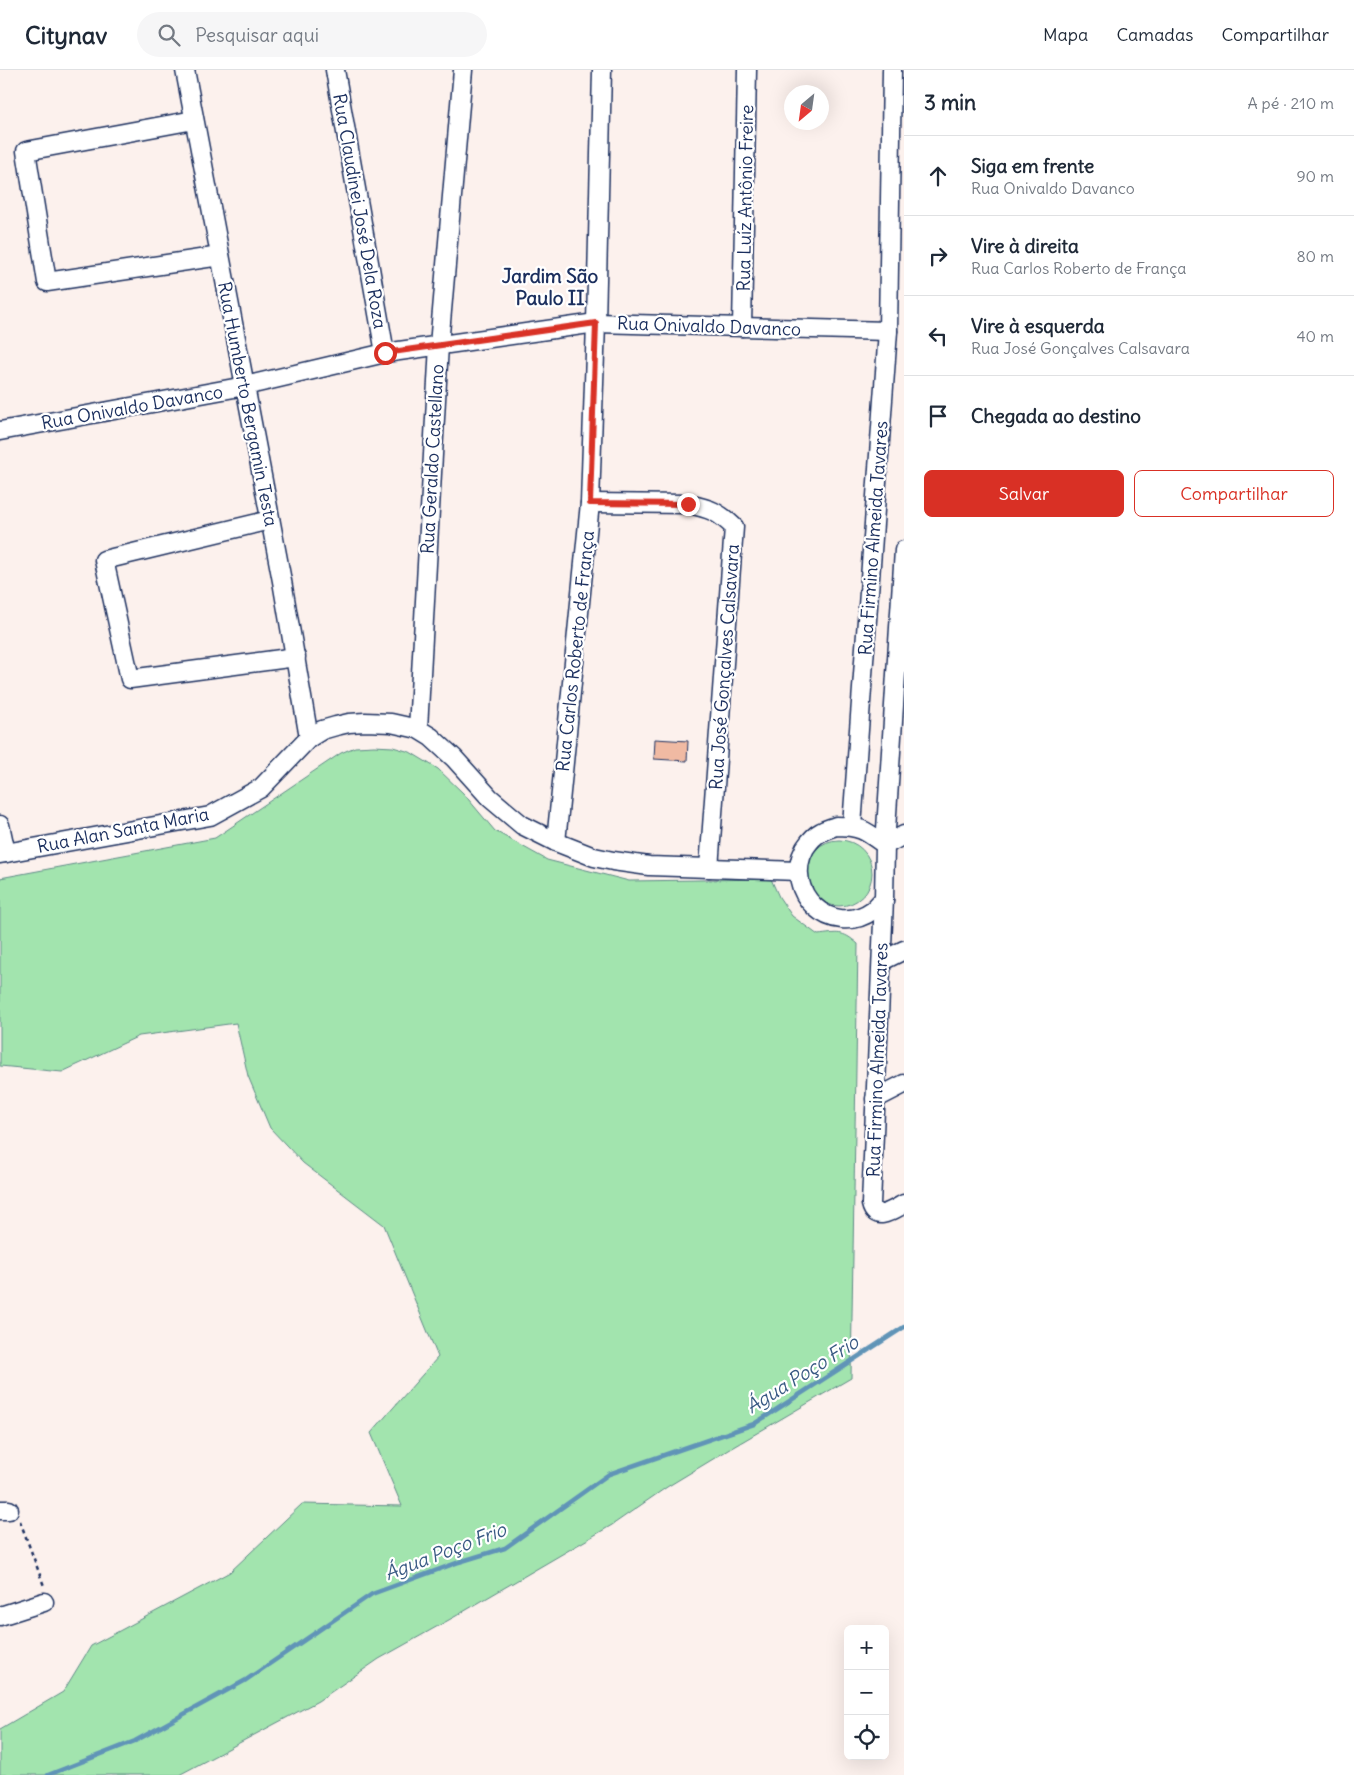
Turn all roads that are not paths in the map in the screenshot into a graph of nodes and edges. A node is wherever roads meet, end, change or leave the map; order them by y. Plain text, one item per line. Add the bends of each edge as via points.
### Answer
1 (185, 70) edge
2 (335, 70) edge
3 (463, 70) edge
4 (602, 70) edge
5 (747, 70) edge
6 (892, 70) edge
7 (194, 120) junction
8 (220, 256) junction
9 (596, 323) junction
10 (742, 327) junction
11 (888, 331) junction
12 (439, 345) junction
13 (385, 353) junction
14 (245, 386) junction
15 (0, 431) edge
16 (590, 503) junction
17 (270, 520) junction
18 (904, 550) edge
19 (904, 554) edge
20 (296, 657) junction
21 (900, 694) edge
22 (418, 729) junction
23 (308, 738) junction
24 (0, 825) edge
25 (852, 826) junction
26 (904, 835) edge
27 (556, 842) junction
28 (885, 845) junction
29 (3, 853) edge
30 (708, 868) junction
31 (798, 871) junction
32 (884, 899) junction
33 (904, 950) edge
34 (882, 961) junction
35 (904, 1084) edge
36 (875, 1099) junction
37 (904, 1204) edge
38 (44, 1602) road end
39 (0, 1616) edge

1 - 7 street, Rua Humberto Bergamin Testa
2 - 13 street, Rua Claudinei José Dela Roza
3 - 12 street, Rua Geraldo Castellano
4 - 9 street, Rua Carlos Roberto de França
5 - 10 street, Rua Luíz Antônio Freire
6 - 11 street, Rua Firmino Almeida Tavares
7 - 8 street, Rua Humberto Bergamin Testa
7 - 8 street via 26,151 47,282
8 - 14 street, Rua Humberto Bergamin Testa
9 - 10 street, Rua Onivaldo Davanco
9 - 12 street, Rua Onivaldo Davanco
9 - 16 street, Rua Carlos Roberto de França
10 - 11 street, Rua Onivaldo Davanco
11 - 25 street, Rua Firmino Almeida Tavares
12 - 13 street, Rua Onivaldo Davanco
12 - 22 street, Rua Geraldo Castellano
13 - 14 street, Rua Onivaldo Davanco
14 - 15 street, Rua Onivaldo Davanco
14 - 17 street, Rua Humberto Bergamin Testa
16 - 27 street, Rua Carlos Roberto de França
16 - 30 street, Rua José Gonçalves Calsavara via 688,504 719,514 734,527
17 - 20 street, Rua Humberto Bergamin Testa
17 - 20 street via 104,560 130,679
18 - 19 street, Rua Firmino Almeida Tavares
19 - 21 street, Rua Firmino Almeida Tavares
20 - 23 street, Rua Humberto Bergamin Testa
21 - 28 street, Rua Firmino Almeida Tavares
22 - 23 street via 391,723 350,722
22 - 27 street via 454,758 506,812 522,825
23 - 29 street, Rua Alan Santa Maria via 261,788 210,816
24 - 29 street
25 - 28 street via 865,830
25 - 31 street via 836,826 821,832 808,843 800,857
26 - 28 street
27 - 30 street via 613,862
28 - 32 street, Rua Firmino Almeida Tavares
30 - 31 street
31 - 32 street via 800,886 807,900 831,917 846,919 860,916 873,910
32 - 34 street, Rua Firmino Almeida Tavares
33 - 34 street
34 - 36 street, Rua Firmino Almeida Tavares
35 - 36 street
36 - 37 street, Rua Firmino Almeida Tavares via 871,1204 874,1212 884,1214
38 - 39 street

